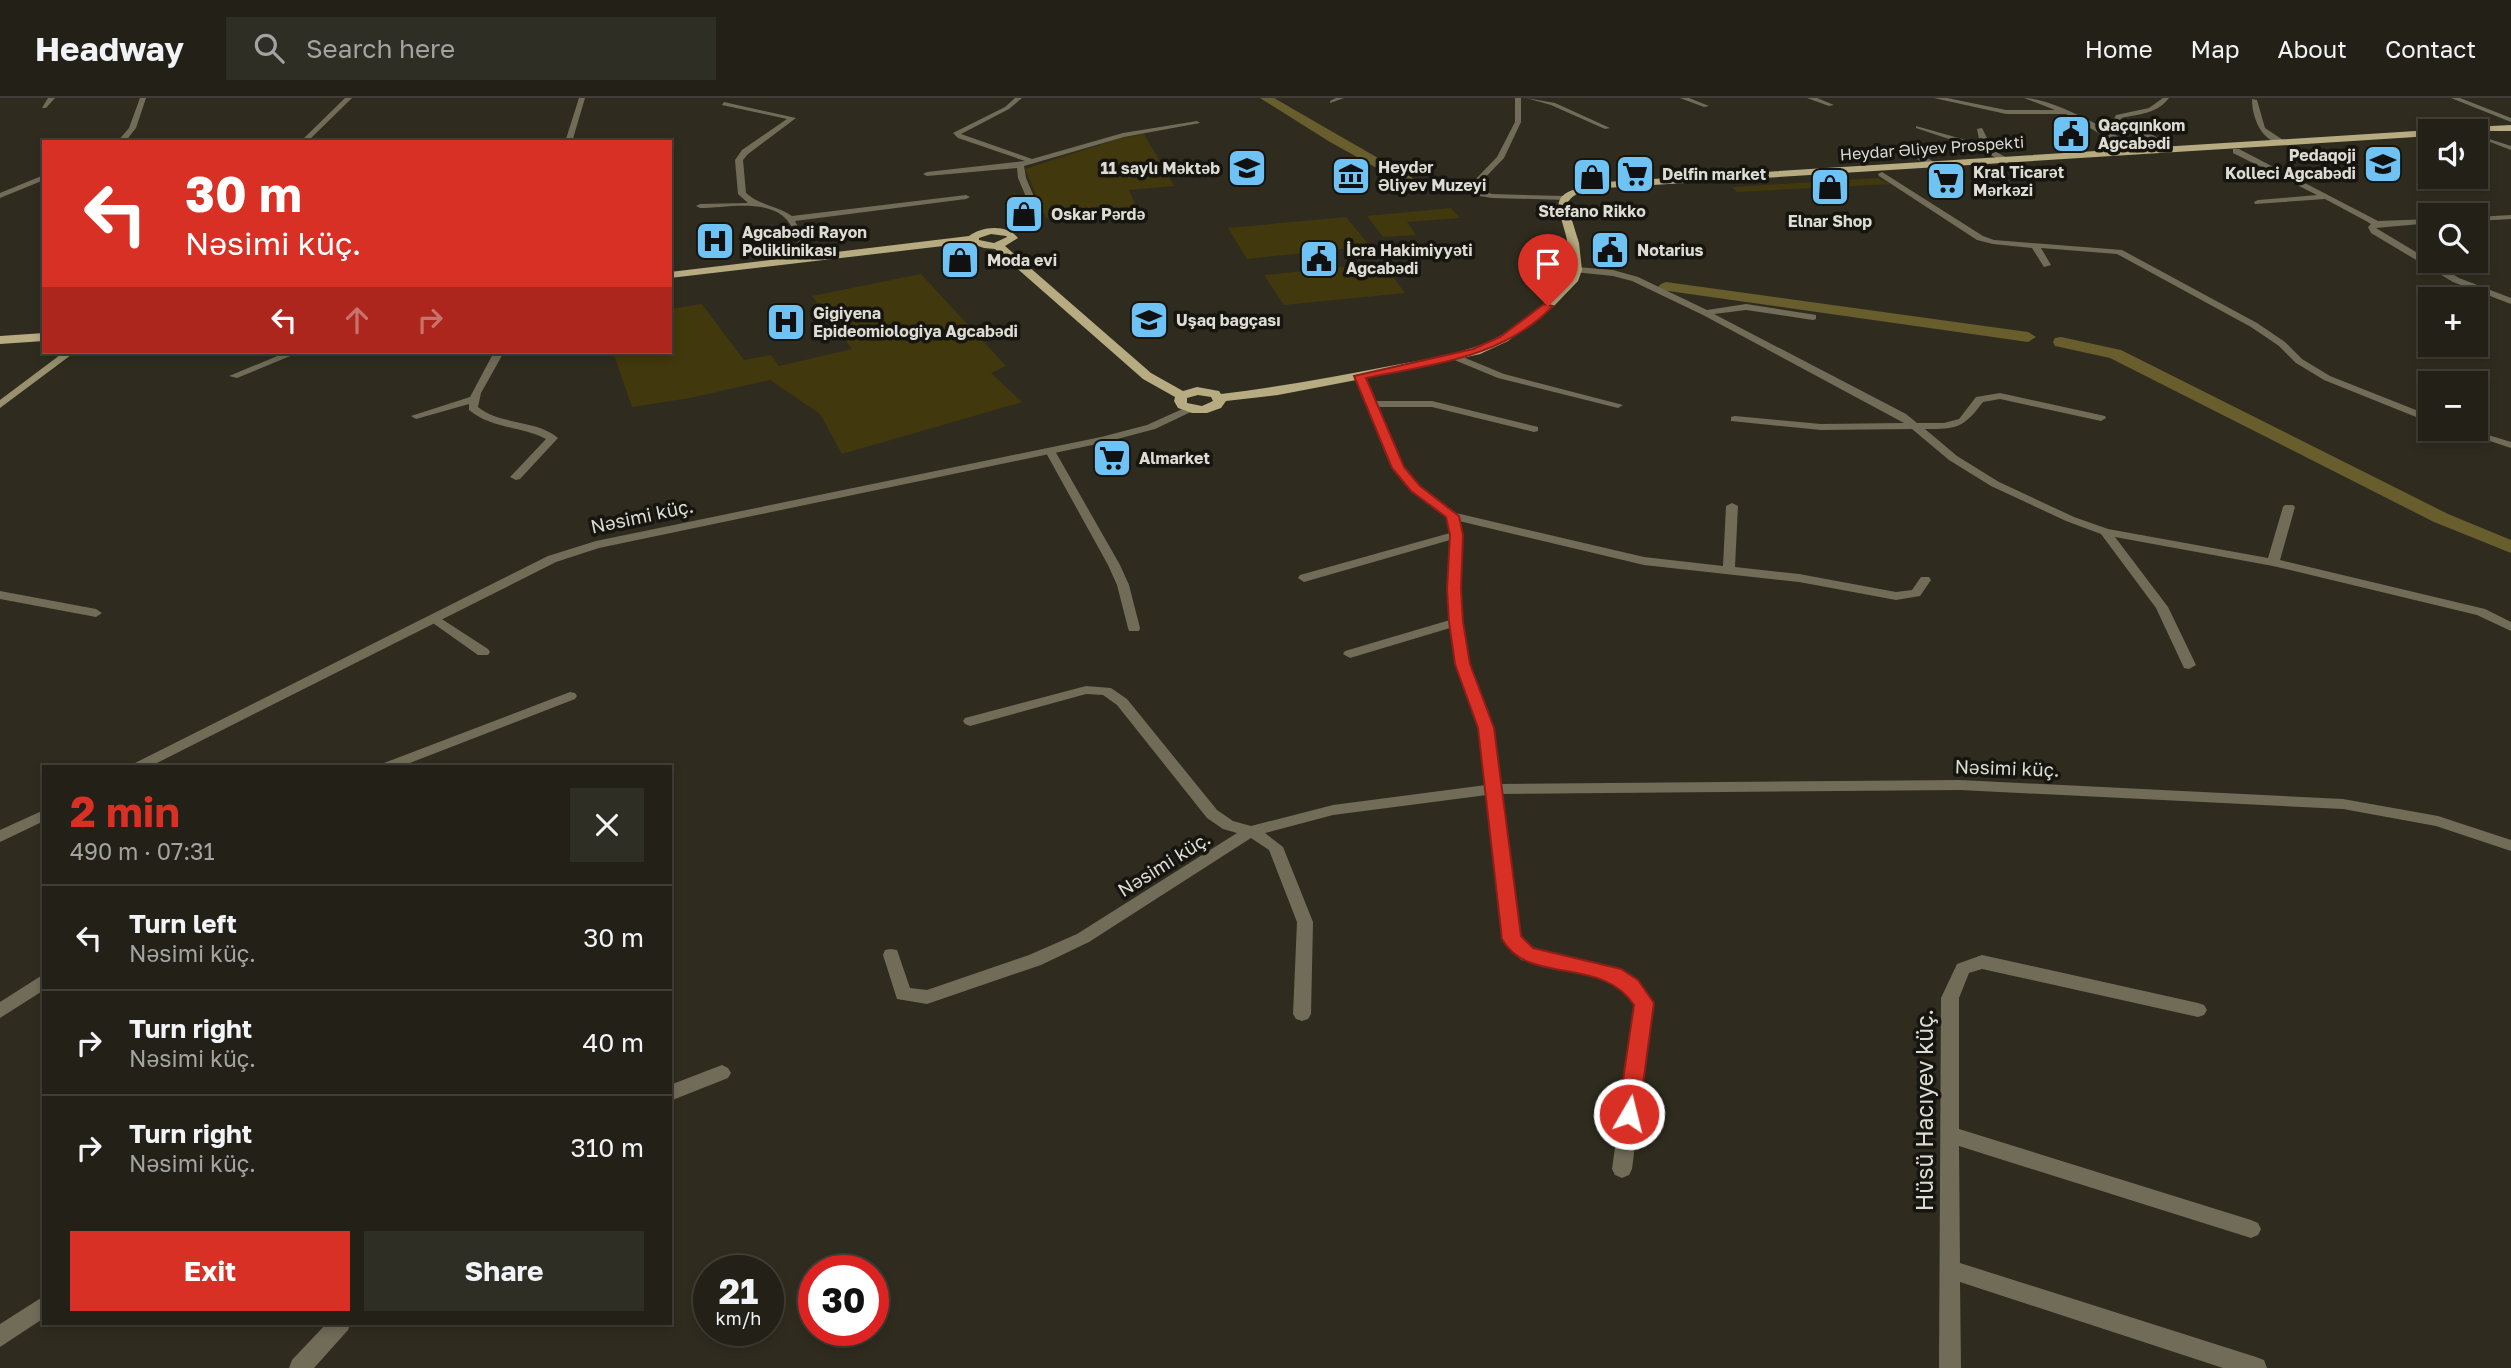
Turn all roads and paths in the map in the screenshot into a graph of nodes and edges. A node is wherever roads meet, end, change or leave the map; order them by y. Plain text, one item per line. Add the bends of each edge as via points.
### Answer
1 (52, 98) edge
2 (143, 98) edge
3 (349, 98) edge
4 (582, 98) edge
5 (1019, 98) edge
6 (1341, 98) edge
7 (1518, 98) edge
8 (1529, 98) edge
9 (1683, 98) edge
10 (1810, 98) edge
11 (1937, 98) edge
12 (2027, 98) edge
13 (2166, 98) edge
14 (2454, 98) edge
15 (2254, 100) dead end
16 (1332, 102) dead end
17 (724, 104) dead end
18 (1831, 105) dead end
19 (1706, 106) dead end
20 (44, 107) dead end
21 (2067, 112) junction
22 (2511, 120) edge
23 (1197, 123) dead end
24 (1918, 127) dead end
25 (1607, 128) dead end
26 (2511, 128) edge
27 (2488, 129) edge
28 (1980, 130) dead end
29 (2418, 134) edge
30 (2511, 134) edge
31 (2488, 135) edge
32 (123, 140) edge
33 (305, 140) edge
34 (569, 140) edge
35 (2418, 140) edge
36 (2488, 140) edge
37 (2280, 142) junction
38 (1919, 147) dead end
39 (1982, 147) junction
40 (2511, 148) edge
41 (2172, 149) junction
42 (2136, 151) junction
43 (2236, 151) junction
44 (2005, 159) junction
45 (1029, 160) junction
46 (1020, 164) junction
47 (1931, 164) junction
48 (927, 174) dead end
49 (1882, 174) junction
50 (42, 178) edge
51 (0, 196) edge
52 (965, 197) dead end
53 (2327, 197) junction
54 (1564, 198) junction
55 (2258, 202) dead end
56 (756, 205) junction
57 (700, 206) dead end
58 (2511, 217) edge
59 (2488, 218) edge
60 (790, 219) junction
61 (2418, 222) edge
62 (2376, 224) junction
63 (1009, 233) junction
64 (973, 239) junction
65 (997, 245) junction
66 (2035, 245) junction
67 (810, 259) junction
68 (2047, 265) dead end
69 (1577, 270) junction
70 (672, 275) edge
71 (2511, 301) edge
72 (1706, 313) junction
73 (1813, 317) dead end
74 (42, 337) edge
75 (0, 340) edge
76 (67, 354) edge
77 (290, 354) edge
78 (498, 354) edge
79 (1455, 357) junction
80 (234, 376) dead end
81 (1360, 376) junction
82 (475, 399) junction
83 (1186, 402) junction
84 (1371, 404) junction
85 (0, 405) edge
86 (1618, 405) dead end
87 (2418, 415) edge
88 (416, 416) dead end
89 (2101, 418) dead end
90 (1735, 419) dead end
91 (1920, 428) junction
92 (1534, 429) dead end
93 (2488, 438) edge
94 (2511, 445) edge
95 (1049, 451) junction
96 (516, 477) dead end
97 (1732, 506) dead end
98 (2289, 507) dead end
99 (1452, 516) junction
100 (2105, 532) junction
101 (1456, 535) junction
102 (2273, 562) junction
103 (1729, 570) junction
104 (1304, 578) dead end
105 (1925, 580) dead end
106 (0, 595) edge
107 (96, 613) dead end
108 (434, 618) junction
109 (1456, 622) junction
110 (2511, 627) edge
111 (1134, 628) dead end
112 (483, 652) dead end
113 (1350, 654) dead end
114 (2189, 665) dead end
115 (570, 696) dead end
116 (970, 721) dead end
117 (142, 765) edge
118 (392, 765) edge
119 (1495, 789) junction
120 (42, 816) edge
121 (1251, 831) junction
122 (0, 837) edge
123 (2511, 846) edge
124 (891, 955) dead end
125 (42, 982) edge
126 (2198, 1010) dead end
127 (0, 1011) edge
128 (1302, 1014) dead end
129 (722, 1073) dead end
130 (672, 1092) edge
131 (1951, 1135) junction
132 (1622, 1169) dead end
133 (2251, 1229) dead end
134 (1952, 1270) junction
135 (42, 1307) edge
136 (339, 1325) edge
137 (0, 1337) edge
138 (300, 1368) edge
139 (1950, 1368) edge
140 (2256, 1368) edge

1 - 20 street
2 - 32 street via 136,125
3 - 33 street
4 - 34 street
5 - 45 street via 957,133
6 - 16 street
7 - 54 street via 1518,122 1500,158 1473,186 1492,196
8 - 25 street
9 - 19 street
10 - 18 street
11 - 21 street via 2006,113
12 - 21 street
13 - 41 street via 2148,111 2117,119
14 - 22 street
15 - 37 street via 2262,129
17 - 56 street via 793,118 739,160 742,194
21 - 42 street
23 - 45 street via 1123,135
24 - 39 street
26 - 27 main road
28 - 39 street via 1985,142
29 - 37 main road, Heydar Əliyev Prospekti
30 - 31 main road
35 - 43 main road
36 - 40 street
37 - 41 main road, Heydar Əliyev Prospekti
38 - 47 street via 1911,151
39 - 44 street
41 - 42 main road, Heydar Əliyev Prospekti
42 - 44 main road, Heydar Əliyev Prospekti
43 - 49 main road
43 - 53 street
44 - 47 main road, Heydar Əliyev Prospekti
45 - 46 street
46 - 48 street
46 - 63 street via 1039,218
47 - 54 main road, Heydar Əliyev Prospekti via 1605,185 1576,190
49 - 54 main road via 1599,191
49 - 66 street via 1980,238
50 - 51 street
52 - 60 street
53 - 55 street
53 - 62 street
54 - 69 main road
56 - 57 street
56 - 60 street via 776,209
58 - 59 street
60 - 67 street
61 - 62 street
62 - 71 street via 2374,231 2419,260
63 - 64 main road via 984,232
63 - 65 main road via 1013,238
64 - 65 main road via 978,244
64 - 67 main road
65 - 83 main road via 1147,376
66 - 68 street
66 - 87 street via 2108,250 2128,256 2254,325 2327,378
67 - 70 main road
69 - 72 street via 1635,279
69 - 79 main road via 1566,289 1530,321 1491,345
72 - 73 street via 1742,305
72 - 91 street via 1852,387
74 - 75 main road
76 - 85 main road
77 - 80 street
78 - 82 street
79 - 81 main road
79 - 86 street via 1502,376
81 - 83 main road via 1220,398 1208,409
81 - 84 street
82 - 88 street
82 - 96 street via 473,408 484,419 542,431 553,438
83 - 95 street, Nəsimi küç. via 1151,427
84 - 92 street via 1432,404
84 - 99 street via 1399,468
89 - 91 street via 1987,396 1963,421
90 - 91 street via 1821,427
91 - 100 street via 1953,458 1995,484
93 - 94 street
95 - 108 street, Nəsimi küç. via 596,545 552,559
95 - 111 street via 1114,565
97 - 103 street
98 - 102 street
99 - 101 street
99 - 103 street via 1644,561
100 - 102 street
100 - 114 street via 2162,607
101 - 104 street
101 - 109 street
102 - 110 street via 2481,612
103 - 105 street via 1896,596 1916,593
106 - 107 street
108 - 112 street
108 - 117 street, Nəsimi küç.
109 - 113 street
109 - 119 street via 1462,664 1486,728
115 - 118 street
116 - 121 street via 1086,690 1106,691 1122,702 1212,814 1228,825
119 - 121 street, Nəsimi küç. via 1333,810
119 - 123 street, Nəsimi küç. via 1960,785 2343,804 2438,821
119 - 132 street via 1512,939 1527,954 1614,974 1631,985 1644,1003
120 - 122 street
121 - 124 street, Nəsimi küç. via 1083,938 1023,964 927,997 903,993
121 - 128 street via 1275,847 1305,922
125 - 127 street
126 - 131 street, Hüsü Hacıyev küç. via 1983,962 1963,969 1950,998
129 - 130 street
131 - 133 street
131 - 134 street, Hüsü Hacıyev küç.
134 - 139 street, Hüsü Hacıyev küç.
134 - 140 street
135 - 137 street
136 - 138 street

